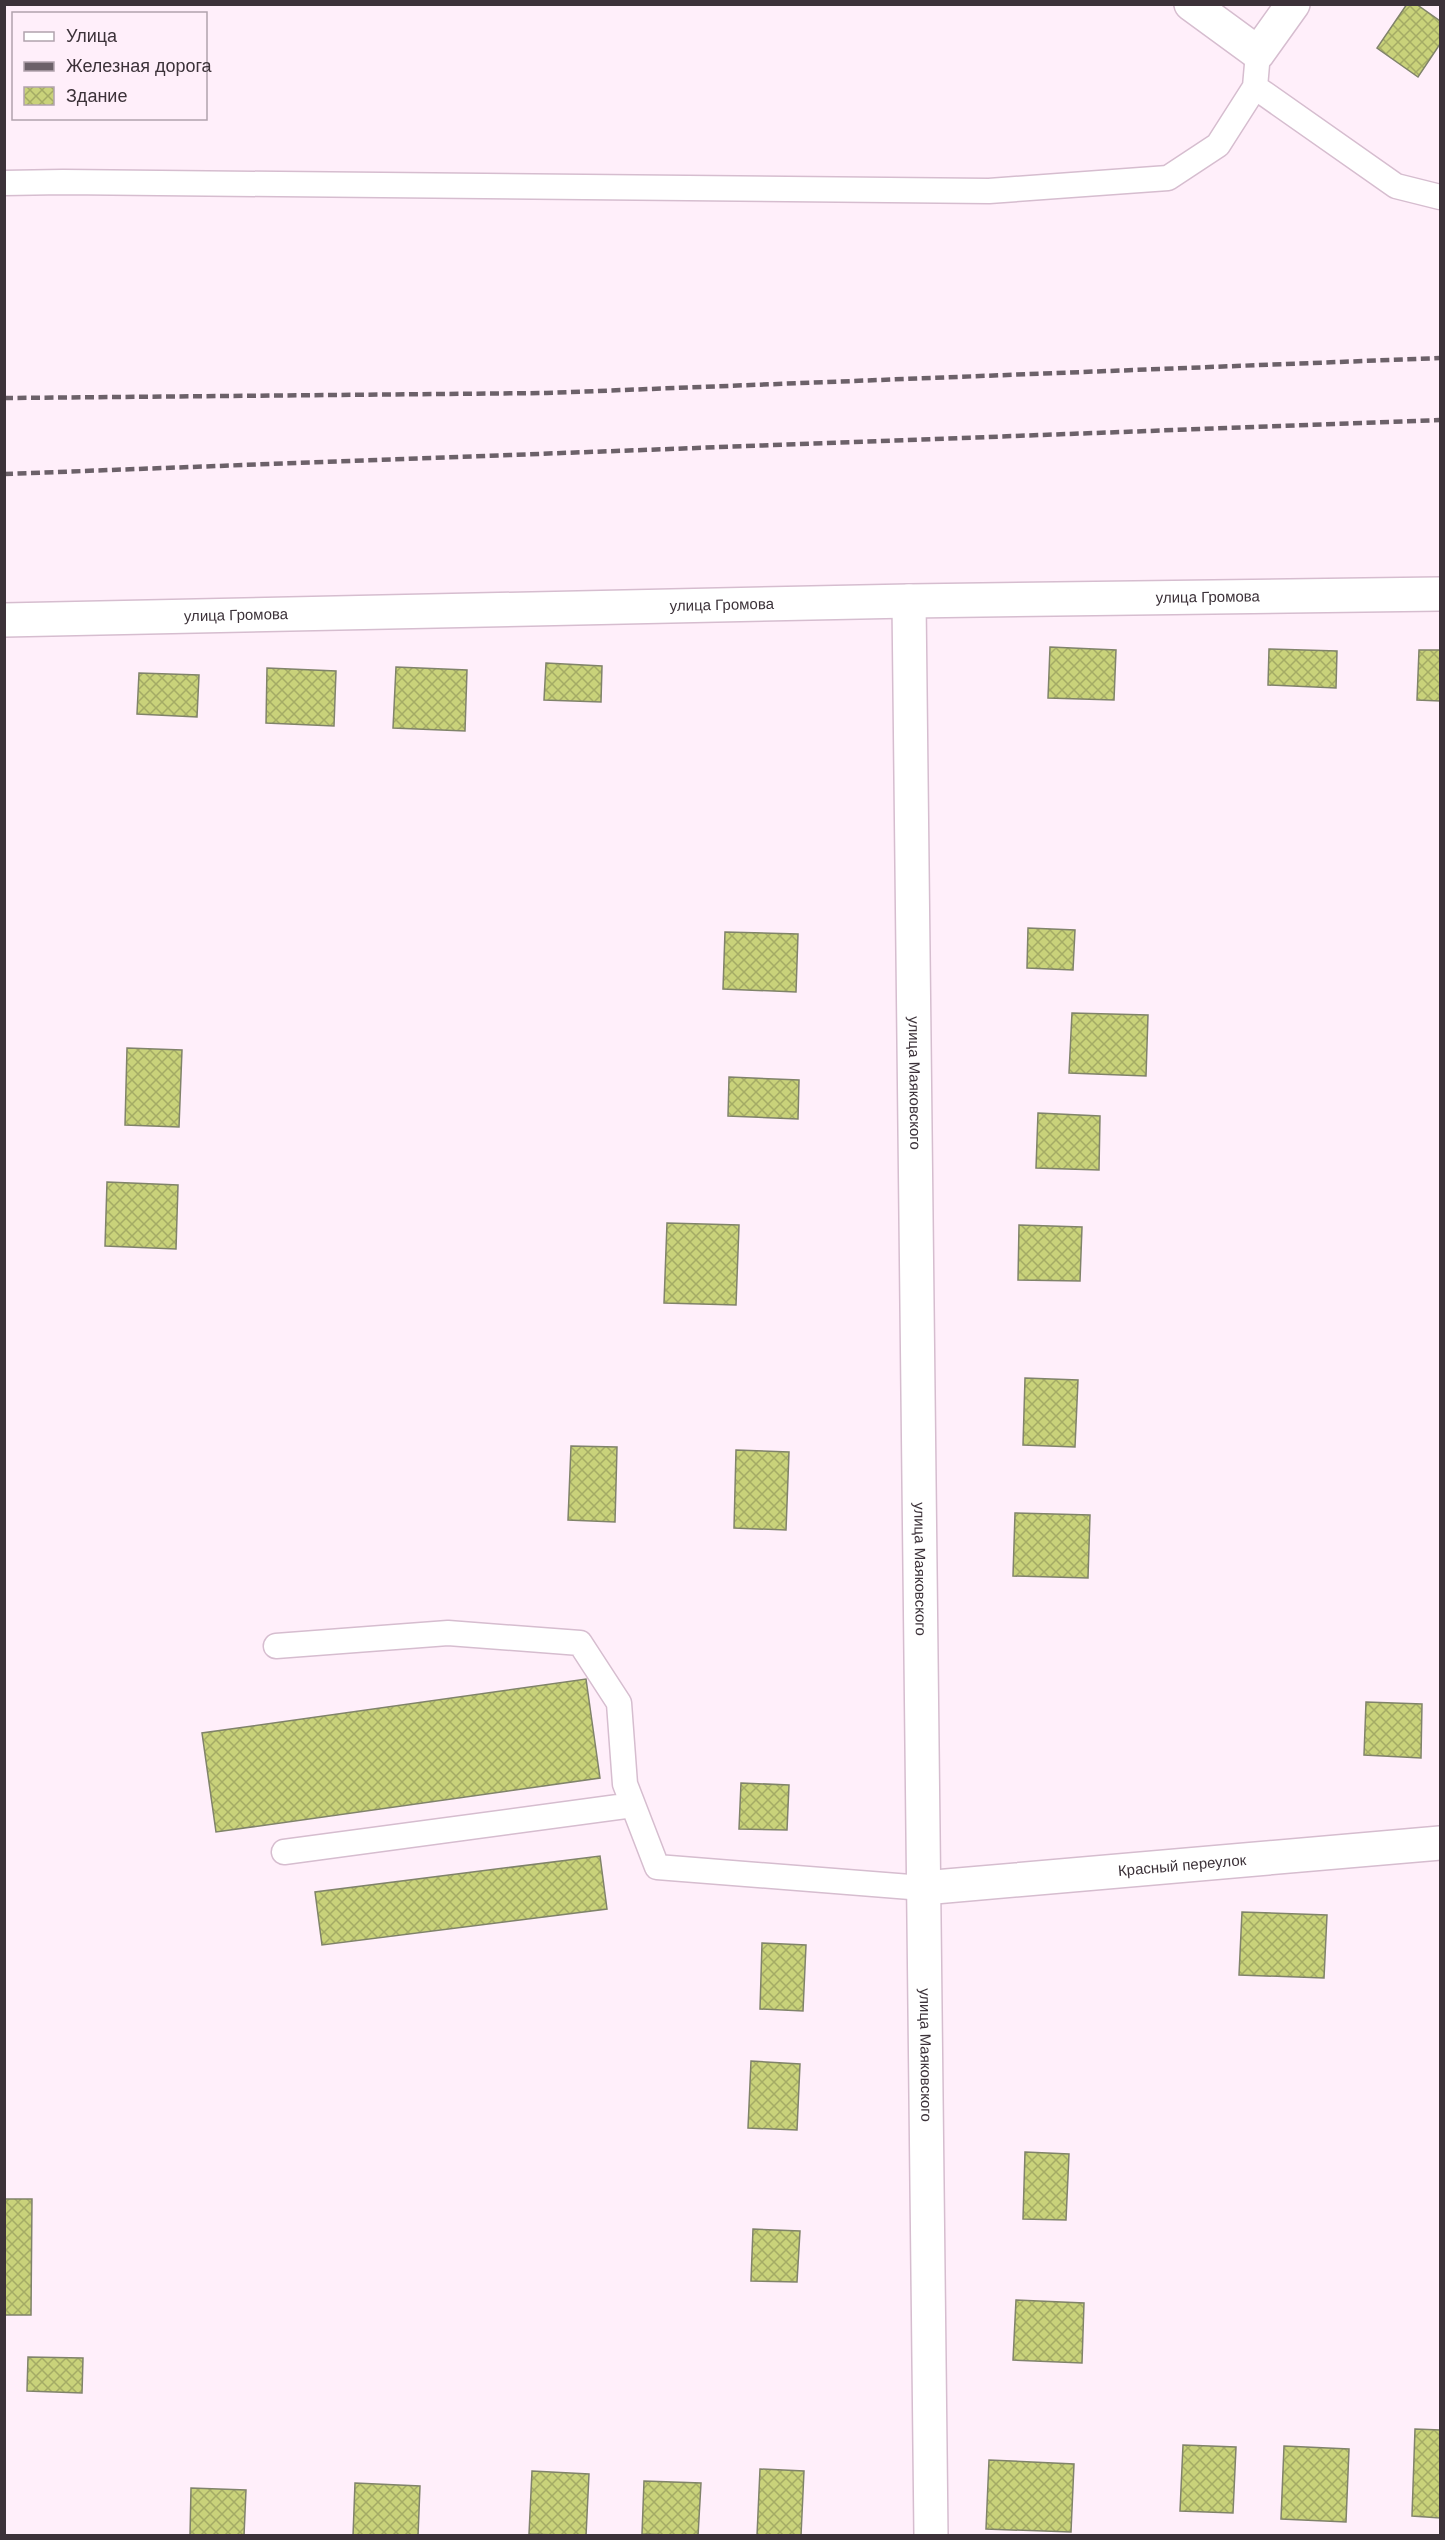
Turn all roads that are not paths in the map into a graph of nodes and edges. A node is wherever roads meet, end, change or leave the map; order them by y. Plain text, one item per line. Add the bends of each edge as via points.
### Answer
1 (1191, 4) edge
2 (1293, 4) edge
3 (1258, 53) junction
4 (1255, 87) junction
5 (4, 183) edge
6 (1440, 197) edge
7 (1440, 594) edge
8 (909, 601) junction
9 (4, 620) edge
10 (276, 1646) dead end
11 (633, 1805) junction
12 (1440, 1843) edge
13 (284, 1852) dead end
14 (924, 1888) junction
15 (930, 2535) edge

1 - 3 street
2 - 3 street
3 - 4 lane
4 - 5 lane via 1218,145 1168,178 989,191
4 - 6 lane via 1396,186
7 - 8 street, улица Громова
8 - 9 street, улица Громова
8 - 14 street, улица Маяковского
10 - 11 lane via 448,1633 580,1643 619,1703 625,1784
11 - 13 lane
11 - 14 lane via 657,1867
12 - 14 street, Красный переулок
14 - 15 street, улица Маяковского

